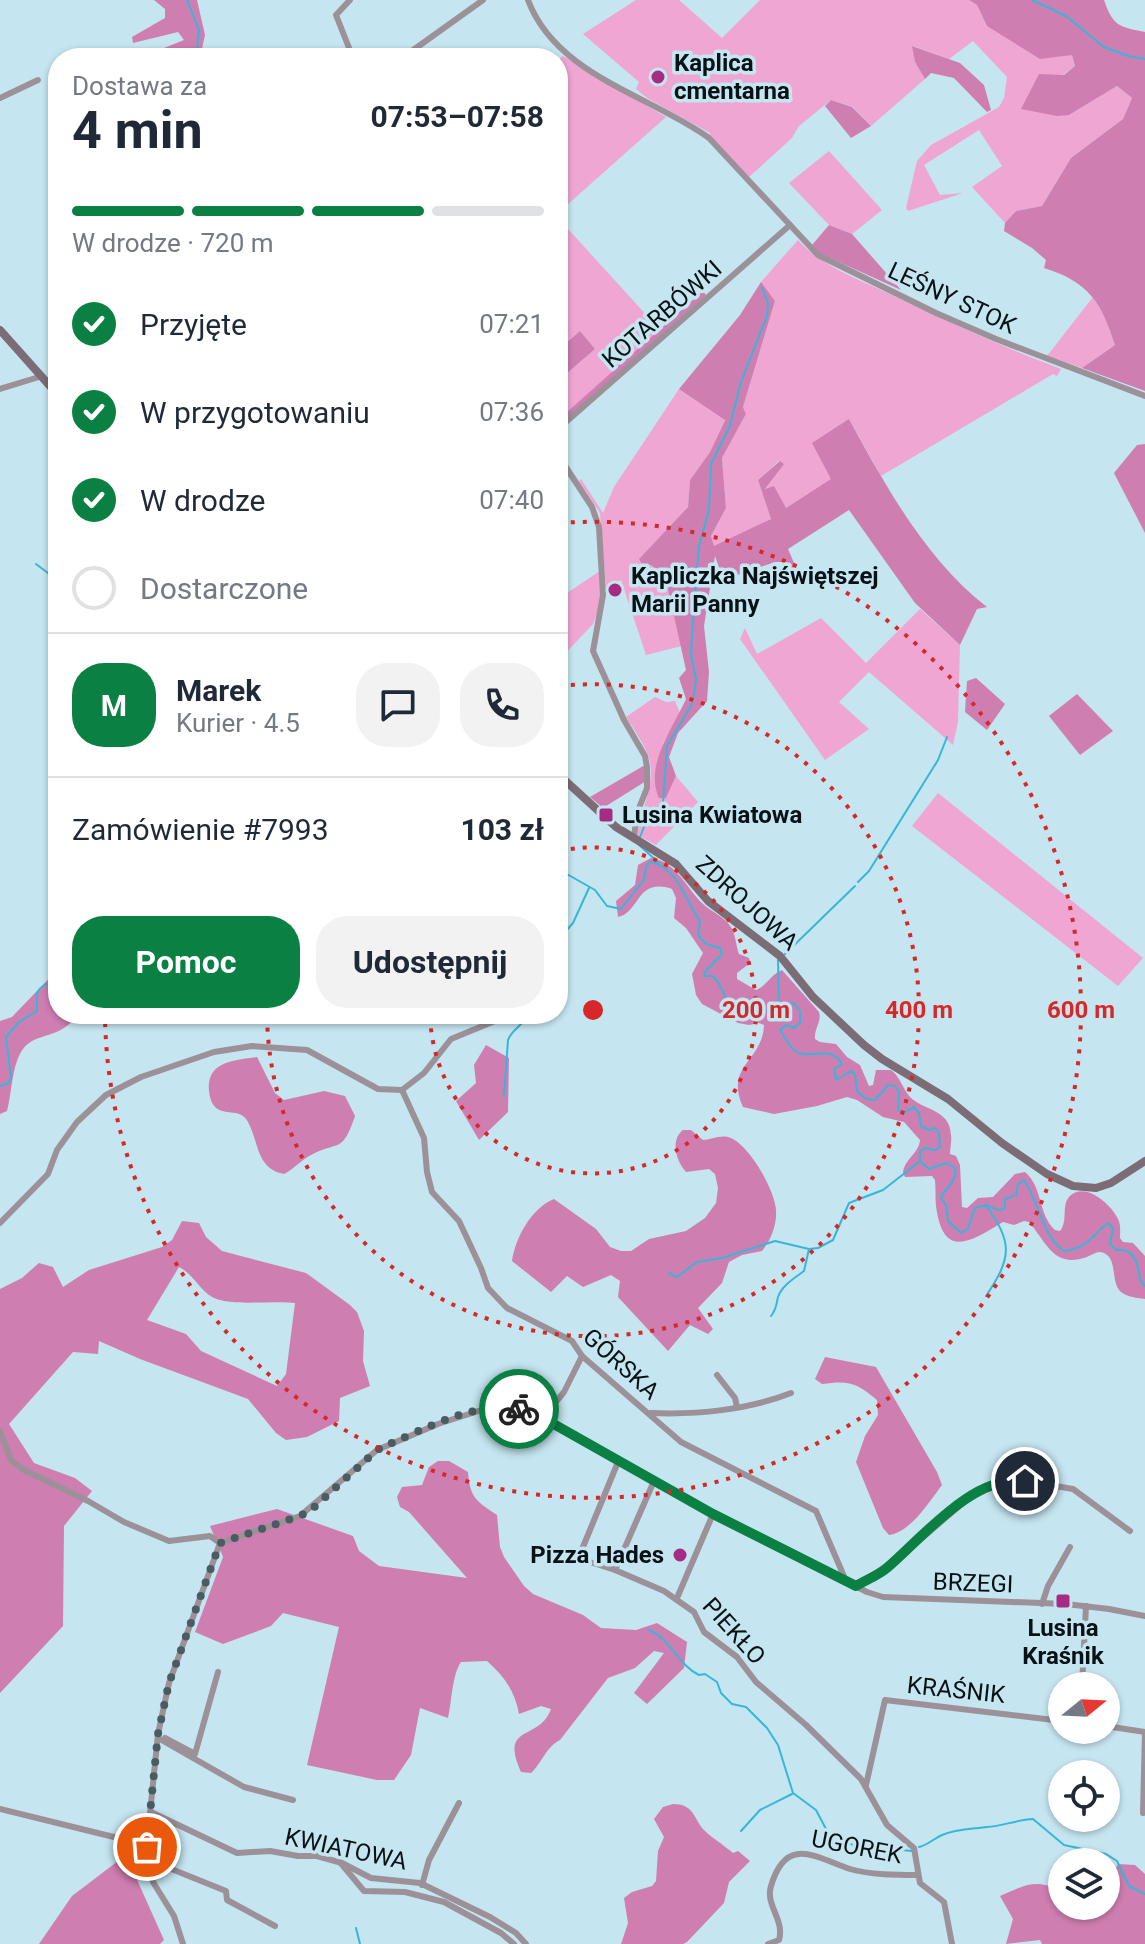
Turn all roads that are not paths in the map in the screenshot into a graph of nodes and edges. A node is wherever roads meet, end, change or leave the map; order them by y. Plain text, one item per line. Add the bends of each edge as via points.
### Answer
1 (350, 0) edge
2 (483, 0) edge
3 (528, 0) edge
4 (349, 48) edge
5 (416, 48) edge
6 (561, 48) edge
7 (568, 53) edge
8 (38, 80) dead end
9 (0, 98) edge
10 (790, 225) junction
11 (0, 330) edge
12 (39, 377) junction
13 (48, 386) edge
14 (0, 389) edge
15 (1145, 396) edge
16 (568, 420) edge
17 (568, 470) edge
18 (568, 787) edge
19 (634, 837) junction
20 (488, 1024) edge
21 (402, 1090) junction
22 (1145, 1161) edge
23 (0, 1223) edge
24 (582, 1356) junction
25 (717, 1375) dead end
26 (791, 1393) dead end
27 (737, 1407) junction
28 (651, 1413) junction
29 (543, 1418) junction
30 (0, 1431) edge
31 (618, 1462) junction
32 (654, 1481) junction
33 (713, 1514) junction
34 (1130, 1531) dead end
35 (220, 1543) junction
36 (1070, 1547) dead end
37 (546, 1548) dead end
38 (578, 1559) junction
39 (615, 1570) junction
40 (846, 1581) junction
41 (856, 1586) junction
42 (677, 1598) junction
43 (1042, 1604) junction
44 (1086, 1606) junction
45 (1145, 1616) edge
46 (218, 1672) dead end
47 (1083, 1672) edge
48 (1048, 1719) edge
49 (1120, 1728) edge
50 (1145, 1732) edge
51 (158, 1736) junction
52 (866, 1785) junction
53 (293, 1800) dead end
54 (459, 1803) dead end
55 (0, 1809) edge
56 (151, 1812) junction
57 (1143, 1813) dead end
58 (145, 1839) junction
59 (149, 1860) junction
60 (339, 1861) junction
61 (918, 1875) junction
62 (422, 1885) junction
63 (275, 1926) dead end
64 (183, 1944) edge
65 (514, 1944) edge
66 (526, 1944) edge
67 (768, 1944) edge
68 (952, 1944) edge

1 - 4 street via 336,15
2 - 5 street
3 - 6 street, LEŚNY STOK
7 - 10 street, LEŚNY STOK via 629,95 709,138
8 - 9 street
10 - 15 street, LEŚNY STOK via 818,255 936,313
10 - 16 street, KOTARBÓWKI
11 - 12 street
12 - 13 street
12 - 14 street
17 - 19 street via 599,527 603,595 594,654 647,767
18 - 19 street, ZDROJOWA
19 - 22 street, ZDROJOWA via 676,864 708,901 780,956 813,997 864,1045 948,1099 1047,1174 1073,1186 1096,1188
20 - 21 street via 451,1039 424,1073
21 - 23 street via 378,1089 307,1050 239,1046 214,1052 106,1095 65,1137 48,1174
21 - 24 street, GÓRSKA via 424,1138 432,1192 459,1221 488,1288 507,1308 572,1341
24 - 28 street, GÓRSKA
24 - 29 street
25 - 27 street
26 - 27 street
27 - 28 street
28 - 40 street, GÓRSKA via 681,1442 816,1511
29 - 31 street, BRZEGI
29 - 35 street, BRZEGI via 494,1406 438,1424 377,1450 311,1510
30 - 35 street via 11,1460 22,1469 124,1522 169,1541 210,1536
31 - 32 street, BRZEGI
31 - 38 street
32 - 33 street, BRZEGI
32 - 39 street
33 - 40 street, BRZEGI
33 - 42 street
34 - 41 street via 1073,1489 1014,1479 999,1482 971,1496 886,1569
35 - 51 street via 169,1683
36 - 43 street
37 - 38 street, PIEKŁO
38 - 39 street, PIEKŁO
39 - 42 street, PIEKŁO
40 - 41 street, BRZEGI
41 - 43 street, BRZEGI via 903,1600
42 - 52 street, PIEKŁO via 694,1612 704,1632 737,1657 756,1682
43 - 44 street, BRZEGI
44 - 45 street, BRZEGI
44 - 47 street
46 - 51 street via 195,1754
48 - 52 street, KRAŚNIK via 885,1700
49 - 50 street
50 - 57 street
51 - 53 street via 244,1787
51 - 56 street
52 - 61 street, PIEKŁO via 887,1825 914,1848
54 - 62 street
55 - 58 street via 126,1840
56 - 58 street
56 - 60 street, KWIATOWA via 237,1853 270,1851
58 - 59 street
59 - 63 street via 226,1891 227,1900
59 - 64 street via 153,1882 174,1916
60 - 62 street, KWIATOWA via 371,1878
60 - 65 street via 364,1891 405,1892 444,1902
61 - 67 street, UGOREK via 852,1870 810,1854 789,1856 771,1886 781,1932 779,1940
61 - 68 street via 947,1907
62 - 66 street, KWIATOWA via 490,1917

